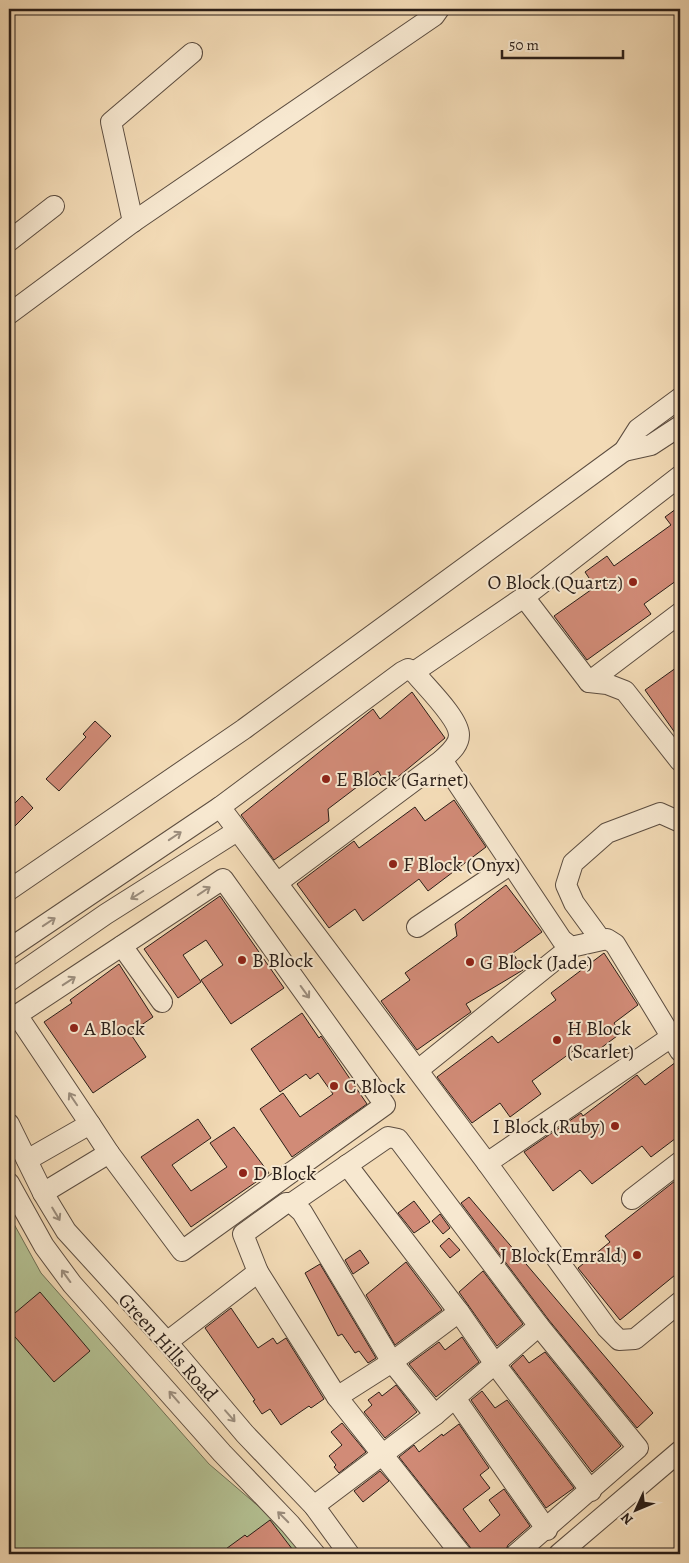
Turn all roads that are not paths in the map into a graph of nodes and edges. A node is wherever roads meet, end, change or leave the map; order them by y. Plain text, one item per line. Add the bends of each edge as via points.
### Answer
1 (439, 9) edge
2 (192, 53) dead end
3 (54, 206) dead end
4 (133, 222) junction
5 (9, 241) edge
6 (9, 314) edge
7 (680, 398) edge
8 (680, 426) edge
9 (624, 451) junction
10 (680, 476) edge
11 (524, 596) junction
12 (680, 613) edge
13 (414, 672) junction
14 (589, 682) junction
15 (678, 752) edge
16 (442, 760) junction
17 (220, 807) junction
18 (680, 822) edge
19 (237, 832) junction
20 (511, 864) junction
21 (277, 883) junction
22 (9, 890) edge
23 (91, 893) junction
24 (106, 914) junction
25 (417, 927) dead end
26 (601, 940) junction
27 (122, 946) junction
28 (571, 946) junction
29 (9, 949) edge
30 (9, 981) edge
31 (162, 1002) dead end
32 (677, 1040) edge
33 (418, 1070) junction
34 (9, 1124) edge
35 (90, 1124) junction
36 (109, 1154) junction
37 (27, 1160) junction
38 (680, 1162) edge
39 (487, 1163) junction
40 (347, 1165) junction
41 (9, 1183) edge
42 (43, 1193) junction
43 (632, 1199) dead end
44 (292, 1203) junction
45 (258, 1272) junction
46 (680, 1302) edge
47 (459, 1312) junction
48 (539, 1326) junction
49 (167, 1342) junction
50 (392, 1362) junction
51 (495, 1364) junction
52 (337, 1397) junction
53 (455, 1398) junction
54 (435, 1415) junction
55 (680, 1451) edge
56 (383, 1456) junction
57 (591, 1491) junction
58 (314, 1506) junction
59 (547, 1530) junction
60 (315, 1554) edge
61 (349, 1554) edge
62 (461, 1554) edge
63 (516, 1554) edge
64 (559, 1554) edge

1 - 4 street via 434,16
2 - 4 street via 111,122
3 - 5 street
4 - 6 street
7 - 9 street via 638,429
8 - 9 street via 651,445
9 - 22 street via 244,729
10 - 11 street
11 - 13 street
11 - 14 street
12 - 14 street
13 - 16 street via 457,728 459,735 455,748
13 - 17 street via 402,672
14 - 15 street via 625,691
16 - 20 street
16 - 21 street
17 - 19 street
23 -> 17 street
18 - 26 street via 660,813 628,824 607,834 573,864 566,885 574,903
19 - 21 street
19 -> 24 street
20 - 25 street
20 - 28 street via 562,940
21 - 33 street
23 - 24 street
29 -> 23 street
24 - 30 street
26 - 28 street
26 - 32 street via 607,939 615,944
27 - 31 street
35 -> 27 street via 18,1016
27 -> 36 street via 223,879 385,1105 182,1251
28 - 33 street
32 - 39 street
33 - 39 street
34 - 37 street, Green Hills Road
35 - 36 street
35 - 37 street
36 - 42 street
37 - 42 street, Green Hills Road
38 - 43 street
39 - 46 street via 619,1340 635,1339
40 - 44 street
40 - 47 street
40 - 48 street via 388,1138 398,1139
60 -> 41 street, Green Hills Road via 72,1284 44,1246
42 -> 49 street, Green Hills Road via 66,1230
44 - 45 street via 286,1203 243,1234
44 - 50 street via 302,1212
45 - 49 street
45 - 52 street
47 - 50 street
47 - 51 street
48 - 51 street
48 - 57 street via 638,1448
49 -> 58 street, Green Hills Road via 245,1434
50 - 52 street
50 - 54 street
51 - 53 street
51 - 57 street
52 - 56 street
53 - 54 street
53 - 59 street
54 - 56 street
55 - 64 street
56 - 58 street
56 - 62 street
57 - 59 street
58 - 61 street, Green Hills Road
59 - 63 street

